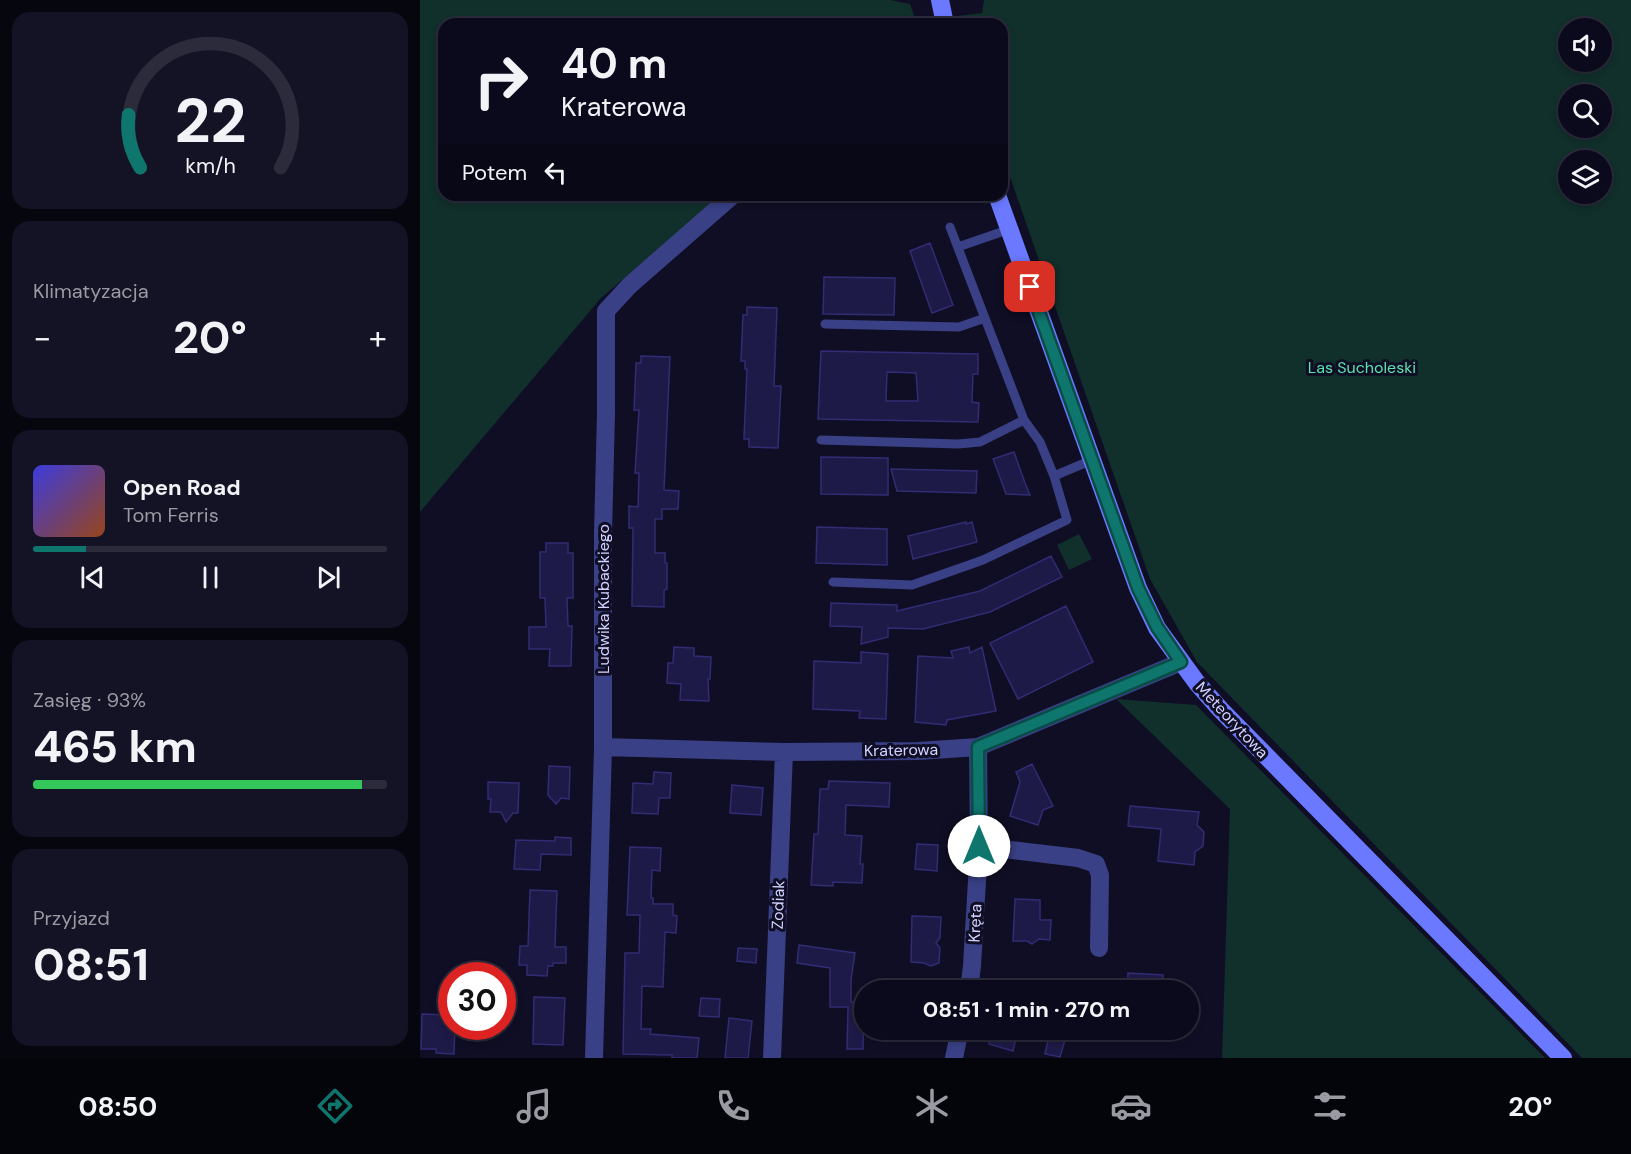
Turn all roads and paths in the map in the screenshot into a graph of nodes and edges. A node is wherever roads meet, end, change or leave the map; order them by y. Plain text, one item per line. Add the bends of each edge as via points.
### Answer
1 (940, 0) edge
2 (940, 18) edge
3 (726, 201) edge
4 (999, 201) edge
5 (950, 227) dead end
6 (1008, 229) junction
7 (958, 247) junction
8 (985, 318) junction
9 (825, 324) dead end
10 (1024, 420) junction
11 (821, 440) dead end
12 (1092, 460) junction
13 (1054, 476) junction
14 (833, 582) dead end
15 (1181, 662) junction
16 (603, 747) junction
17 (978, 747) junction
18 (784, 752) junction
19 (979, 846) junction
20 (1099, 948) dead end
21 (970, 980) edge
22 (958, 1040) edge
23 (594, 1058) edge
24 (772, 1058) edge
25 (954, 1058) edge
26 (1563, 1058) edge

1 - 2 street
3 - 16 street, Ludwika Kubackiego via 606,311
4 - 6 street, Meteorytowa
5 - 7 lane
6 - 7 lane
6 - 12 street, Meteorytowa
7 - 8 lane
8 - 9 lane via 958,327
8 - 10 lane
10 - 11 lane via 980,442
10 - 13 lane via 1040,442
12 - 13 lane
12 - 15 street, Meteorytowa via 1138,588 1157,627
13 - 14 lane via 1067,519 1046,530 983,560 912,585
15 - 17 street, Kraterowa
15 - 26 street, Meteorytowa via 1220,709
16 - 18 street, Kraterowa
16 - 23 street, Ludwika Kubackiego
17 - 18 street, Kraterowa
17 - 19 street, Kręta
18 - 24 street, Zodiak
19 - 20 street via 1078,858 1096,864 1100,875
19 - 21 street, Kręta
22 - 25 street

